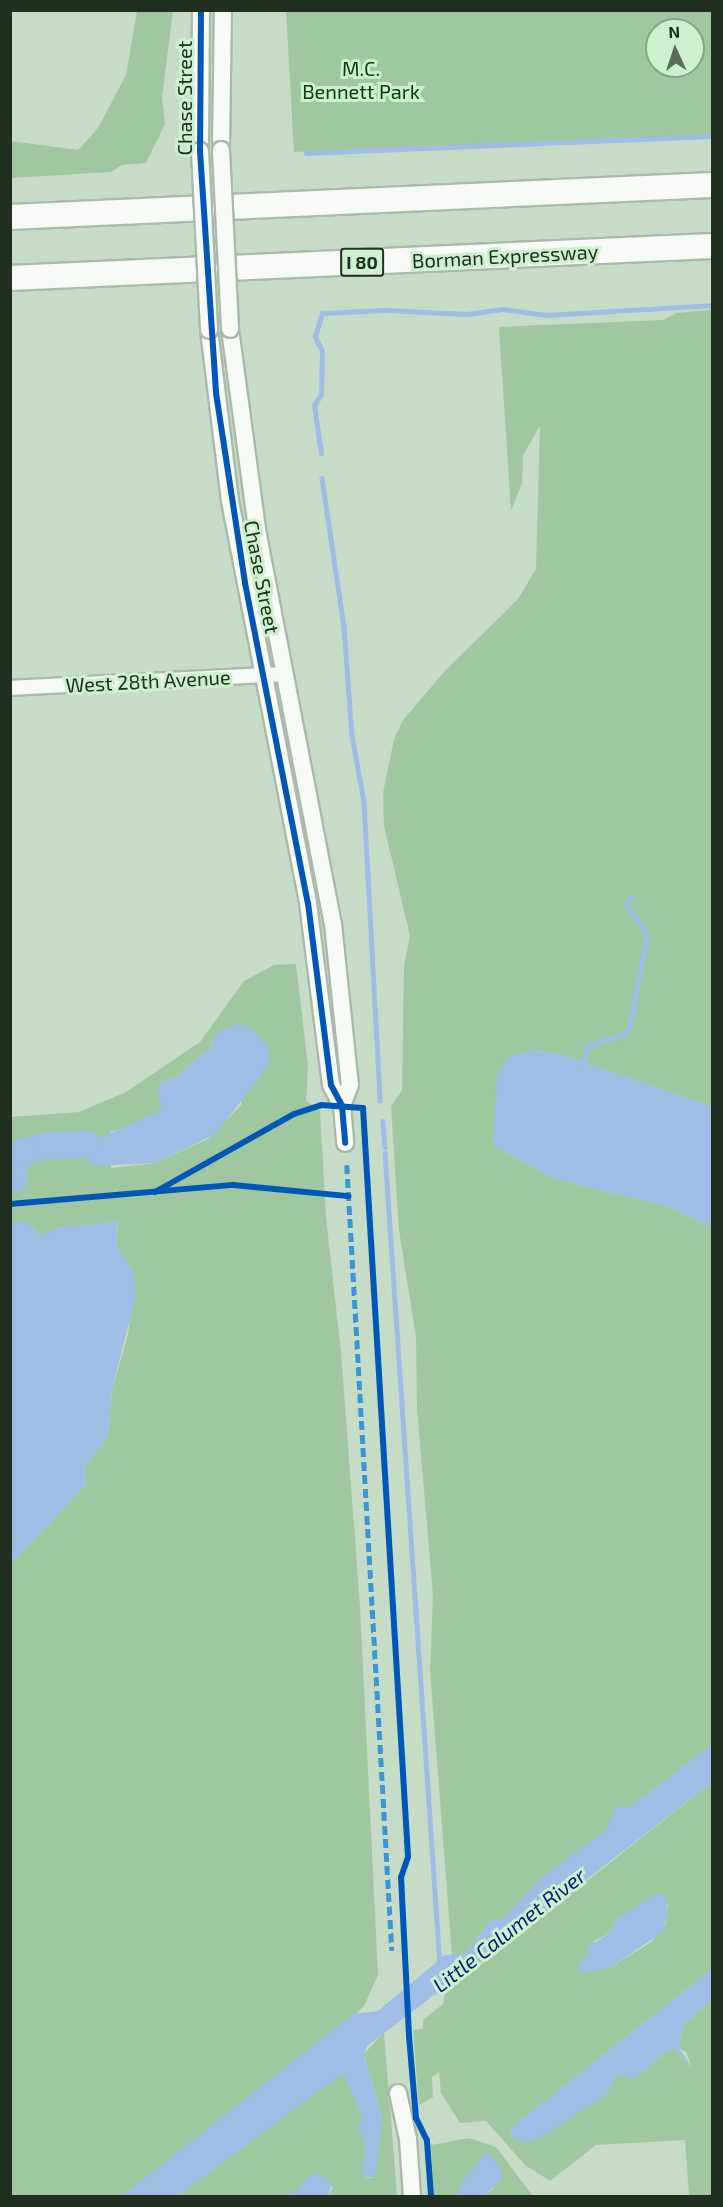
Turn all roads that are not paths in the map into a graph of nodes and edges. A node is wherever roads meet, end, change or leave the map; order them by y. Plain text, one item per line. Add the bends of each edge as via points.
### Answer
1 (201, 10) edge
2 (223, 10) edge
3 (712, 185) edge
4 (10, 216) edge
5 (712, 246) edge
6 (10, 278) edge
7 (285, 674) junction
8 (264, 675) junction
9 (10, 688) edge
10 (342, 1106) junction
11 (345, 1143) dead end
12 (398, 2093) dead end
13 (412, 2196) edge

1 - 8 street, Chase Street, bridge via 200,151 209,330 229,489
2 - 7 street, Chase Street, bridge via 221,150 230,329 249,486
3 - 4 highway
5 - 6 highway, Borman Expressway / I 80
7 - 8 street, West 28th Avenue
7 - 10 street, Chase Street via 337,953 351,1084
8 - 9 street, West 28th Avenue
8 - 10 street, Chase Street via 311,922 331,1085
10 - 11 street, Chase Street
12 - 13 street via 408,2139

